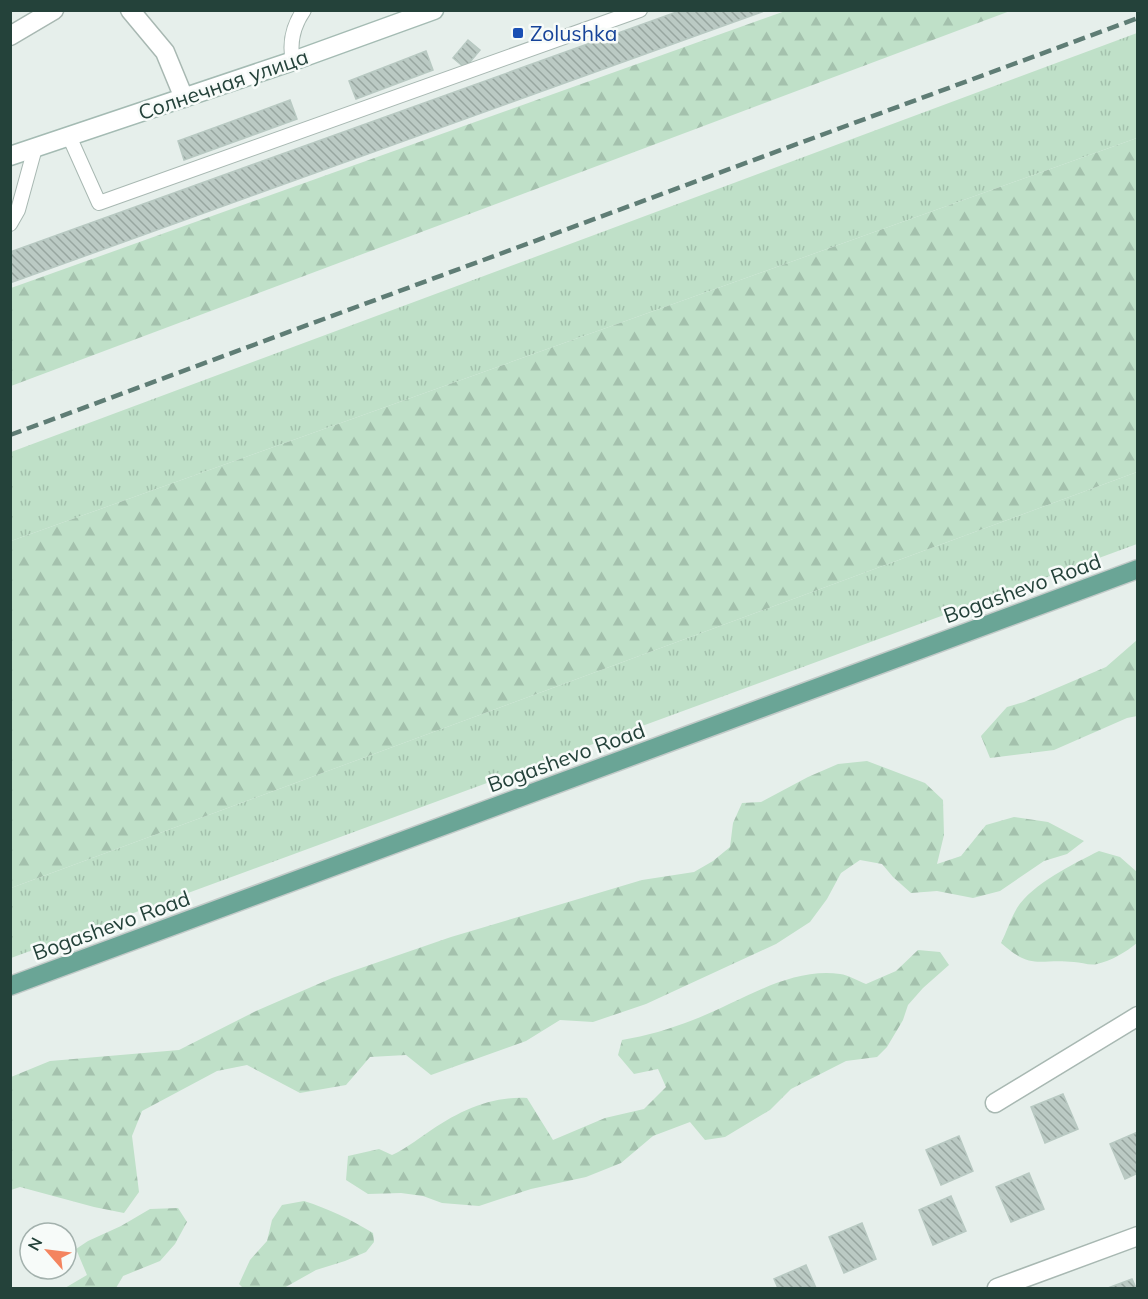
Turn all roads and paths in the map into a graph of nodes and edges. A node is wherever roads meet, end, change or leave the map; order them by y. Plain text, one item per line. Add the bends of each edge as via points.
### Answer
1 (54, 10) edge
2 (130, 10) edge
3 (304, 10) edge
4 (434, 10) edge
5 (640, 10) edge
6 (10, 36) edge
7 (293, 61) junction
8 (184, 98) junction
9 (69, 136) junction
10 (35, 147) junction
11 (10, 156) edge
12 (10, 224) edge
13 (1137, 568) edge
14 (10, 986) edge
15 (1137, 1016) edge
16 (995, 1103) dead end
17 (1137, 1236) edge
18 (997, 1288) edge

1 - 6 street
2 - 8 street via 165,52
3 - 7 lane via 293,33
4 - 7 street, Солнечная улица
5 - 9 lane via 99,202
7 - 8 street, Солнечная улица
8 - 9 street, Солнечная улица
9 - 10 street, Солнечная улица
10 - 11 street, Солнечная улица
10 - 12 lane via 18,210
13 - 14 main road, Bogashevo Road
15 - 16 street
17 - 18 street

